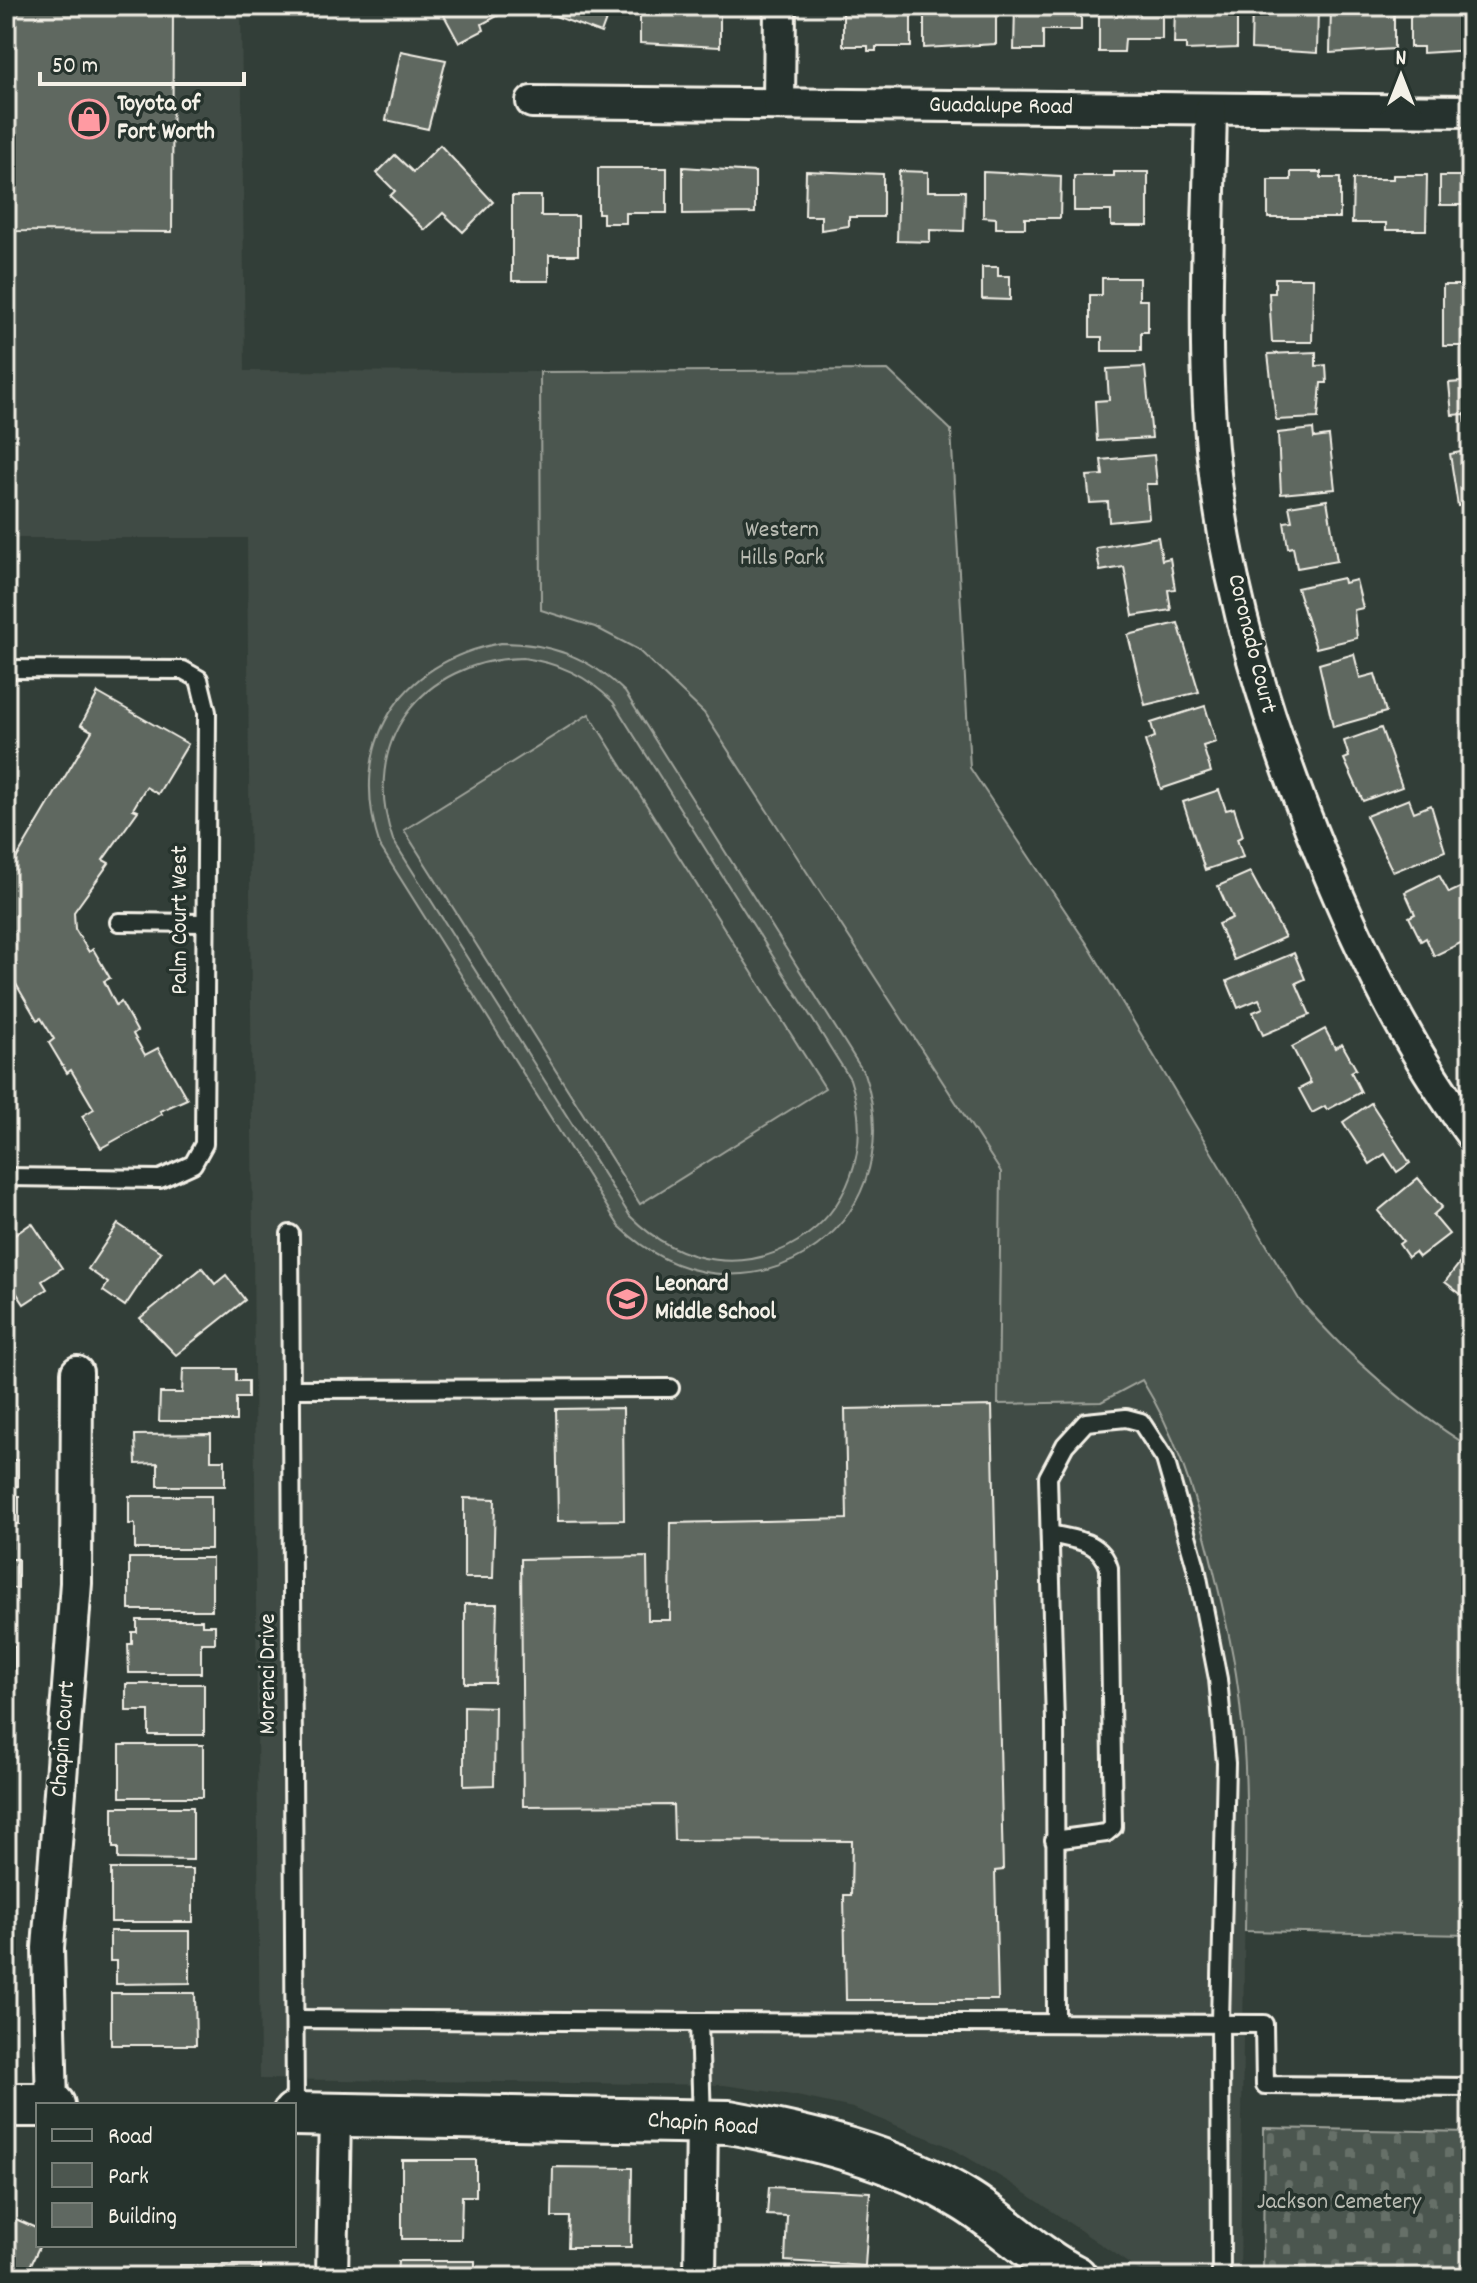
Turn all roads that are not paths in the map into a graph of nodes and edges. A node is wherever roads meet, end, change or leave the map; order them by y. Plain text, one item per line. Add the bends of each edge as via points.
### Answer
1 (780, 6) edge
2 (532, 102) dead end
3 (779, 104) junction
4 (1211, 109) junction
5 (1471, 111) edge
6 (6, 669) edge
7 (119, 922) dead end
8 (205, 923) junction
9 (1471, 1134) edge
10 (6, 1177) edge
11 (290, 1234) dead end
12 (77, 1372) dead end
13 (670, 1388) dead end
14 (291, 1389) junction
15 (1050, 1534) junction
16 (1054, 1840) junction
17 (295, 2019) junction
18 (699, 2022) junction
19 (1056, 2022) junction
20 (1220, 2022) junction
21 (1471, 2087) edge
22 (52, 2103) edge
23 (6, 2105) edge
24 (36, 2105) edge
25 (308, 2114) edge
26 (702, 2121) junction
27 (1073, 2276) edge
28 (332, 2277) edge
29 (700, 2277) edge
30 (1221, 2277) edge

1 - 3 street
2 - 3 street, Guadalupe Road
3 - 4 street, Guadalupe Road
4 - 5 street, Guadalupe Road
4 - 9 street, Coronado Court via 1207,330 1212,449 1239,612 1281,757 1358,944 1411,1042
6 - 8 lane, Palm Court West via 183,670 199,679 207,712
7 - 8 lane
8 - 10 lane, Palm Court West via 204,1144 193,1164 160,1179
11 - 14 lane, Morenci Drive
12 - 22 street, Chapin Court via 76,1583 48,1948
13 - 14 lane
14 - 17 lane, Morenci Drive
15 - 16 lane
15 - 16 lane via 1096,1545 1106,1555 1113,1796 1113,1827 1106,1833
15 - 20 lane via 1048,1477 1065,1445 1086,1422 1141,1422 1165,1459 1196,1567 1218,1679 1226,1763
16 - 19 lane
17 - 18 lane
17 - 25 lane, Morenci Drive
18 - 19 lane
18 - 26 lane
19 - 20 lane
20 - 21 lane via 1264,2024 1265,2085
20 - 30 lane
23 - 24 street
25 - 26 street, Chapin Road
25 - 28 street
26 - 27 street, Chapin Road via 783,2132 872,2156 964,2199
26 - 29 street

